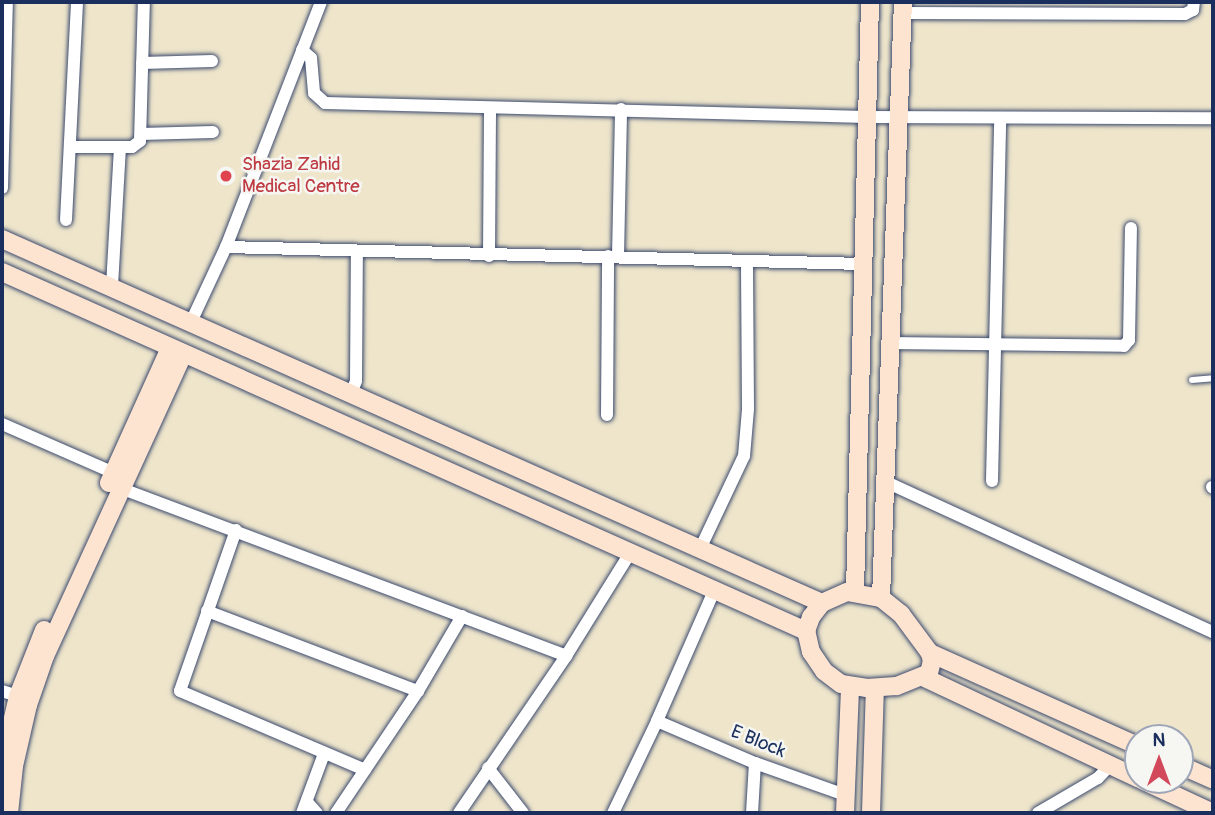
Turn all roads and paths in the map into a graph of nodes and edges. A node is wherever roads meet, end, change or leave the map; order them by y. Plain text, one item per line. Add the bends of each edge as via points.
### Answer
1 (7, 2) edge
2 (77, 2) edge
3 (144, 2) edge
4 (321, 2) edge
5 (870, 2) edge
6 (1194, 2) edge
7 (902, 7) edge
8 (302, 50) junction
9 (212, 61) dead end
10 (142, 64) junction
11 (490, 108) junction
12 (621, 109) junction
13 (866, 117) junction
14 (897, 117) junction
15 (1000, 118) junction
16 (1213, 120) edge
17 (213, 132) dead end
18 (141, 134) junction
19 (72, 147) junction
20 (120, 147) junction
21 (2, 188) edge
22 (66, 220) dead end
23 (1131, 228) dead end
24 (2, 239) edge
25 (226, 247) junction
26 (357, 253) junction
27 (489, 256) junction
28 (613, 256) junction
29 (747, 261) junction
30 (863, 264) junction
31 (2, 272) edge
32 (120, 290) junction
33 (114, 321) junction
34 (191, 322) junction
35 (890, 343) junction
36 (995, 345) junction
37 (252, 348) junction
38 (177, 351) junction
39 (301, 371) junction
40 (238, 378) junction
41 (1213, 379) edge
42 (1192, 380) dead end
43 (351, 394) junction
44 (285, 398) junction
45 (607, 415) dead end
46 (2, 424) edge
47 (117, 480) junction
48 (884, 481) junction
49 (992, 481) dead end
50 (236, 530) junction
51 (699, 549) junction
52 (630, 553) junction
53 (714, 590) junction
54 (855, 592) junction
55 (881, 598) junction
56 (822, 603) junction
57 (207, 611) junction
58 (462, 616) junction
59 (806, 631) junction
60 (1213, 632) edge
61 (930, 653) junction
62 (566, 656) junction
63 (923, 677) junction
64 (850, 687) junction
65 (875, 688) junction
66 (418, 691) junction
67 (17, 696) edge
68 (657, 721) junction
69 (1124, 740) edge
70 (324, 754) junction
71 (755, 763) junction
72 (1110, 765) junction
73 (2, 766) edge
74 (488, 768) junction
75 (365, 770) junction
76 (1194, 771) edge
77 (1124, 772) edge
78 (1213, 780) edge
79 (1172, 794) edge
80 (845, 804) edge
81 (304, 808) edge
82 (2, 810) edge
83 (10, 813) edge
84 (317, 813) edge
85 (336, 813) edge
86 (459, 813) edge
87 (523, 813) edge
88 (613, 813) edge
89 (752, 813) edge
90 (871, 813) edge
91 (1038, 813) edge
92 (1213, 813) edge

1 - 21 street
2 - 19 street
3 - 10 street
4 - 8 street
5 - 13 street
6 - 7 street via 1193,10 1185,14
7 - 14 street
8 - 11 street via 311,58 314,93 325,103
8 - 25 street
9 - 10 street
10 - 18 street
11 - 12 street
11 - 27 street
12 - 13 street
12 - 28 street
13 - 14 street
13 - 30 street
14 - 15 street
14 - 35 street
15 - 16 street
15 - 36 street
17 - 18 street
18 - 20 street via 137,145
19 - 20 street
19 - 22 street
20 - 32 street
23 - 36 street via 1129,340 1124,346
24 - 32 street
25 - 26 street
25 - 34 street
26 - 27 street
26 - 43 street via 356,381
27 - 28 street
28 - 29 street
28 - 45 street
29 - 30 street
29 - 51 street via 744,456
30 - 54 street
31 - 33 street
32 - 33 street
32 - 34 street
33 - 38 street
34 - 37 street
35 - 36 street
35 - 48 street
36 - 49 street
37 - 39 street
37 - 40 street
38 - 40 street
38 - 47 street
39 - 43 street
39 - 44 street
40 - 44 street
41 - 42 lane
43 - 51 street
44 - 52 street
46 - 47 street
47 - 50 street
47 - 67 street
48 - 55 street
48 - 60 street
50 - 57 street
50 - 58 street
51 - 56 street
52 - 53 street
52 - 62 street
53 - 59 street
53 - 68 street
54 - 55 street
54 - 56 street via 836,594
55 - 61 street via 909,621
56 - 59 street
57 - 66 street
57 - 70 street via 180,691
58 - 62 street
58 - 66 street
59 - 64 street via 817,663
61 - 63 street via 932,667
61 - 69 street
62 - 74 street
63 - 65 street
63 - 72 street
64 - 65 street
64 - 80 street
65 - 90 street
66 - 75 street
67 - 73 street
67 - 83 street
68 - 71 street, E Block
68 - 88 street
70 - 75 street
70 - 81 street
71 - 80 street, E Block
71 - 89 street
72 - 77 street
72 - 91 street via 1098,778
74 - 86 street
74 - 87 street
75 - 85 street
76 - 78 street
79 - 92 street
81 - 84 street
82 - 83 street

